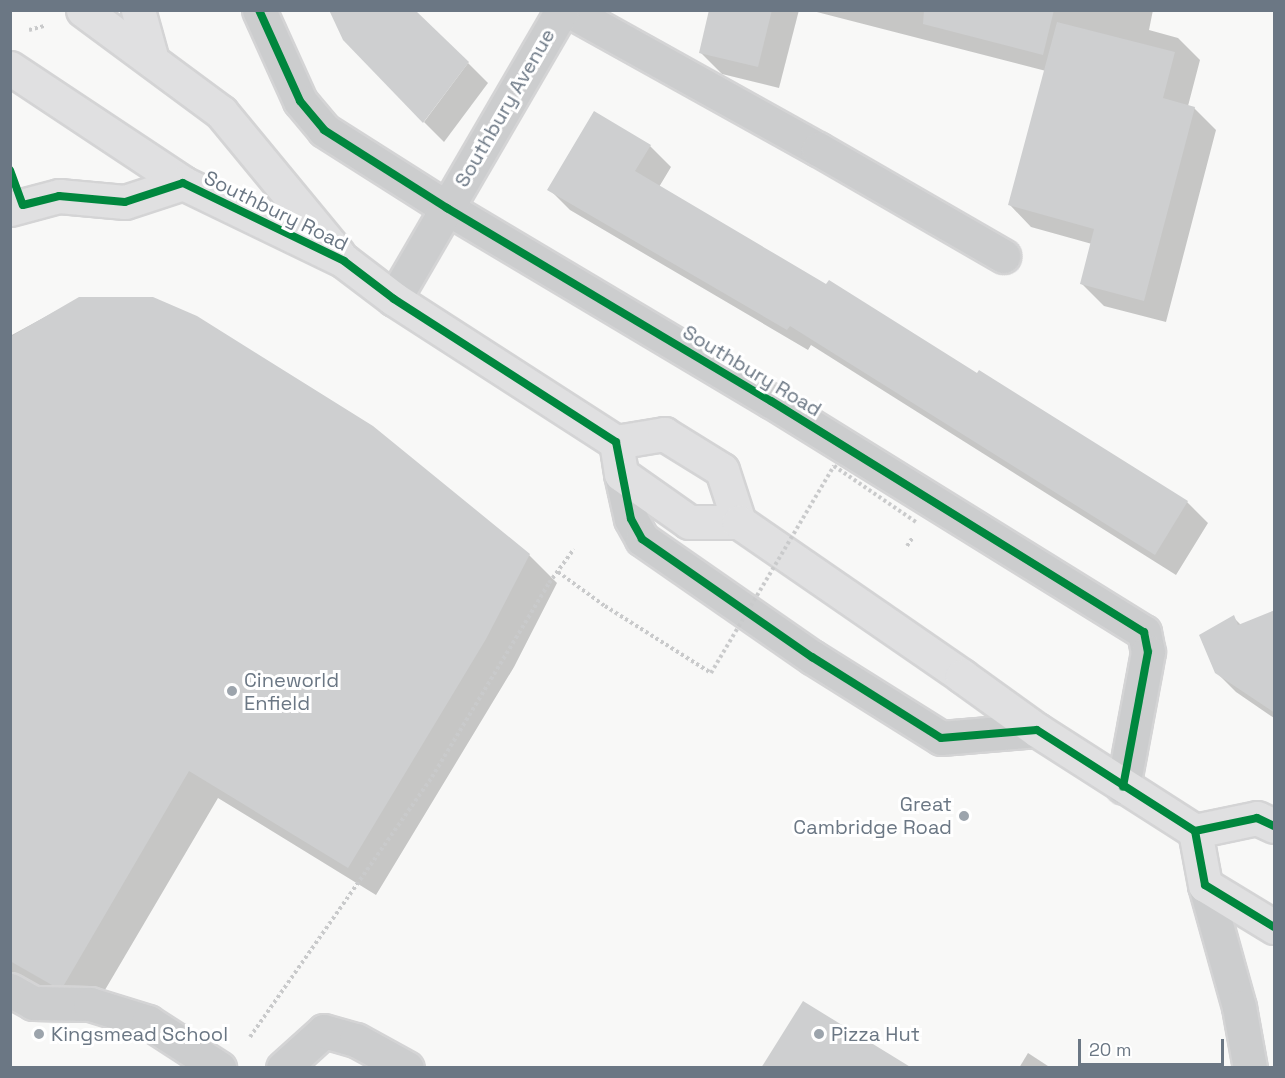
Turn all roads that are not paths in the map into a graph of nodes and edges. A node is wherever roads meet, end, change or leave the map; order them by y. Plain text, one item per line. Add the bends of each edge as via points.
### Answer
1 (83, 10) edge
2 (138, 10) edge
3 (259, 10) edge
4 (562, 10) edge
5 (568, 10) edge
6 (152, 60) junction
7 (10, 68) edge
8 (183, 183) junction
9 (447, 208) junction
10 (10, 209) edge
11 (1003, 256) dead end
12 (344, 261) junction
13 (394, 299) junction
14 (616, 442) junction
15 (621, 474) junction
16 (739, 522) junction
17 (1037, 730) junction
18 (1123, 787) junction
19 (1275, 826) edge
20 (1195, 831) junction
21 (1205, 885) junction
22 (1275, 927) edge
23 (10, 990) edge
24 (219, 1068) edge
25 (283, 1068) edge
26 (407, 1068) edge
27 (1250, 1068) edge

1 - 6 main road, Southbury Road
2 - 6 main road
3 - 9 street, Southbury Road via 300,101 324,130
4 - 9 street, Southbury Avenue
5 - 11 street
6 - 12 main road, Southbury Road via 221,112
7 - 8 main road, Southbury Road
8 - 10 main road via 125,202 59,196
8 - 12 main road, Southbury Road
9 - 13 street, Southbury Avenue
9 - 18 street, Southbury Road via 1144,632 1148,652
12 - 13 main road, Southbury Road
13 - 14 main road, Southbury Road
14 - 15 main road
14 - 16 main road via 664,434 722,470
15 - 16 main road via 689,522
15 - 17 street via 632,519 642,539 812,657 941,738
16 - 17 main road
17 - 18 main road
18 - 20 main road
19 - 20 main road via 1257,818
20 - 21 main road
21 - 22 main road
21 - 27 street via 1239,1007
23 - 24 street via 33,1003 90,1004 148,1022
25 - 26 street via 324,1031 356,1040

